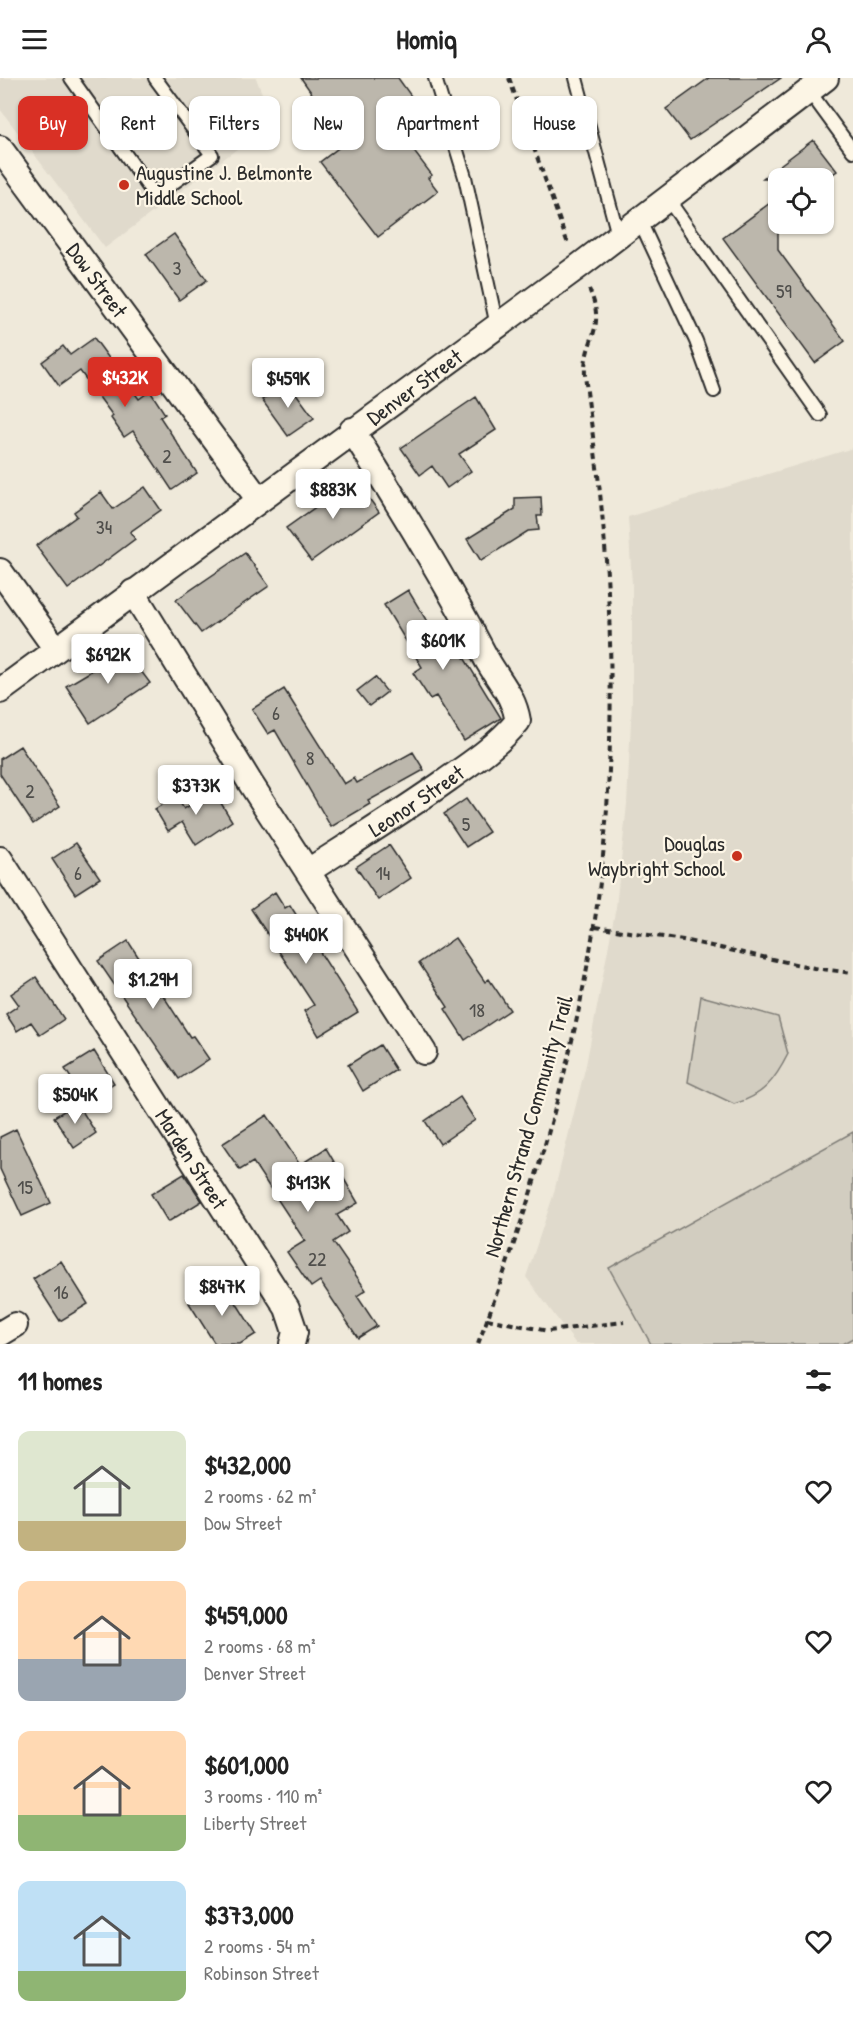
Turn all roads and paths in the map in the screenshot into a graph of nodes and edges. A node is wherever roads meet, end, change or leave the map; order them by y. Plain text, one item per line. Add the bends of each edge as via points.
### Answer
1 (71, 78) edge
2 (155, 78) edge
3 (435, 78) edge
4 (509, 78) edge
5 (576, 78) edge
6 (817, 85) edge
7 (0, 147) edge
8 (853, 151) edge
9 (542, 176) dead end
10 (666, 198) junction
11 (639, 219) junction
12 (618, 235) junction
13 (497, 326) junction
14 (585, 375) dead end
15 (714, 391) dead end
16 (820, 415) dead end
17 (352, 430) junction
18 (259, 500) junction
19 (0, 571) edge
20 (133, 592) junction
21 (57, 649) junction
22 (0, 691) edge
23 (0, 859) edge
24 (308, 871) junction
25 (595, 927) junction
26 (853, 973) edge
27 (424, 1052) dead end
28 (487, 1319) junction
29 (624, 1322) dead end
30 (293, 1342) edge
31 (477, 1344) edge

1 - 2 lane via 155,196 212,155
3 - 13 lane via 465,177
4 - 9 path
5 - 12 lane
6 - 8 lane
6 - 10 street, Denver Street
7 - 18 street, Dow Street
10 - 11 street, Denver Street
10 - 16 lane
11 - 12 street, Denver Street
11 - 15 lane via 696,341
12 - 13 street, Denver Street
13 - 17 street, Denver Street
14 - 25 path, Northern Strand Community Trail via 601,504 610,645 608,792
17 - 18 street, Denver Street
17 - 24 street, Leonor Street via 471,625 488,662 516,705 518,721 483,754
18 - 20 street, Denver Street
19 - 21 street
20 - 21 street, Denver Street
20 - 24 street
21 - 22 street, Denver Street
23 - 30 street, Marden Street via 286,1308 293,1320
24 - 27 street
25 - 26 path
25 - 28 path, Northern Strand Community Trail via 553,1116 523,1219
28 - 29 path via 548,1331
28 - 31 path, Northern Strand Community Trail

